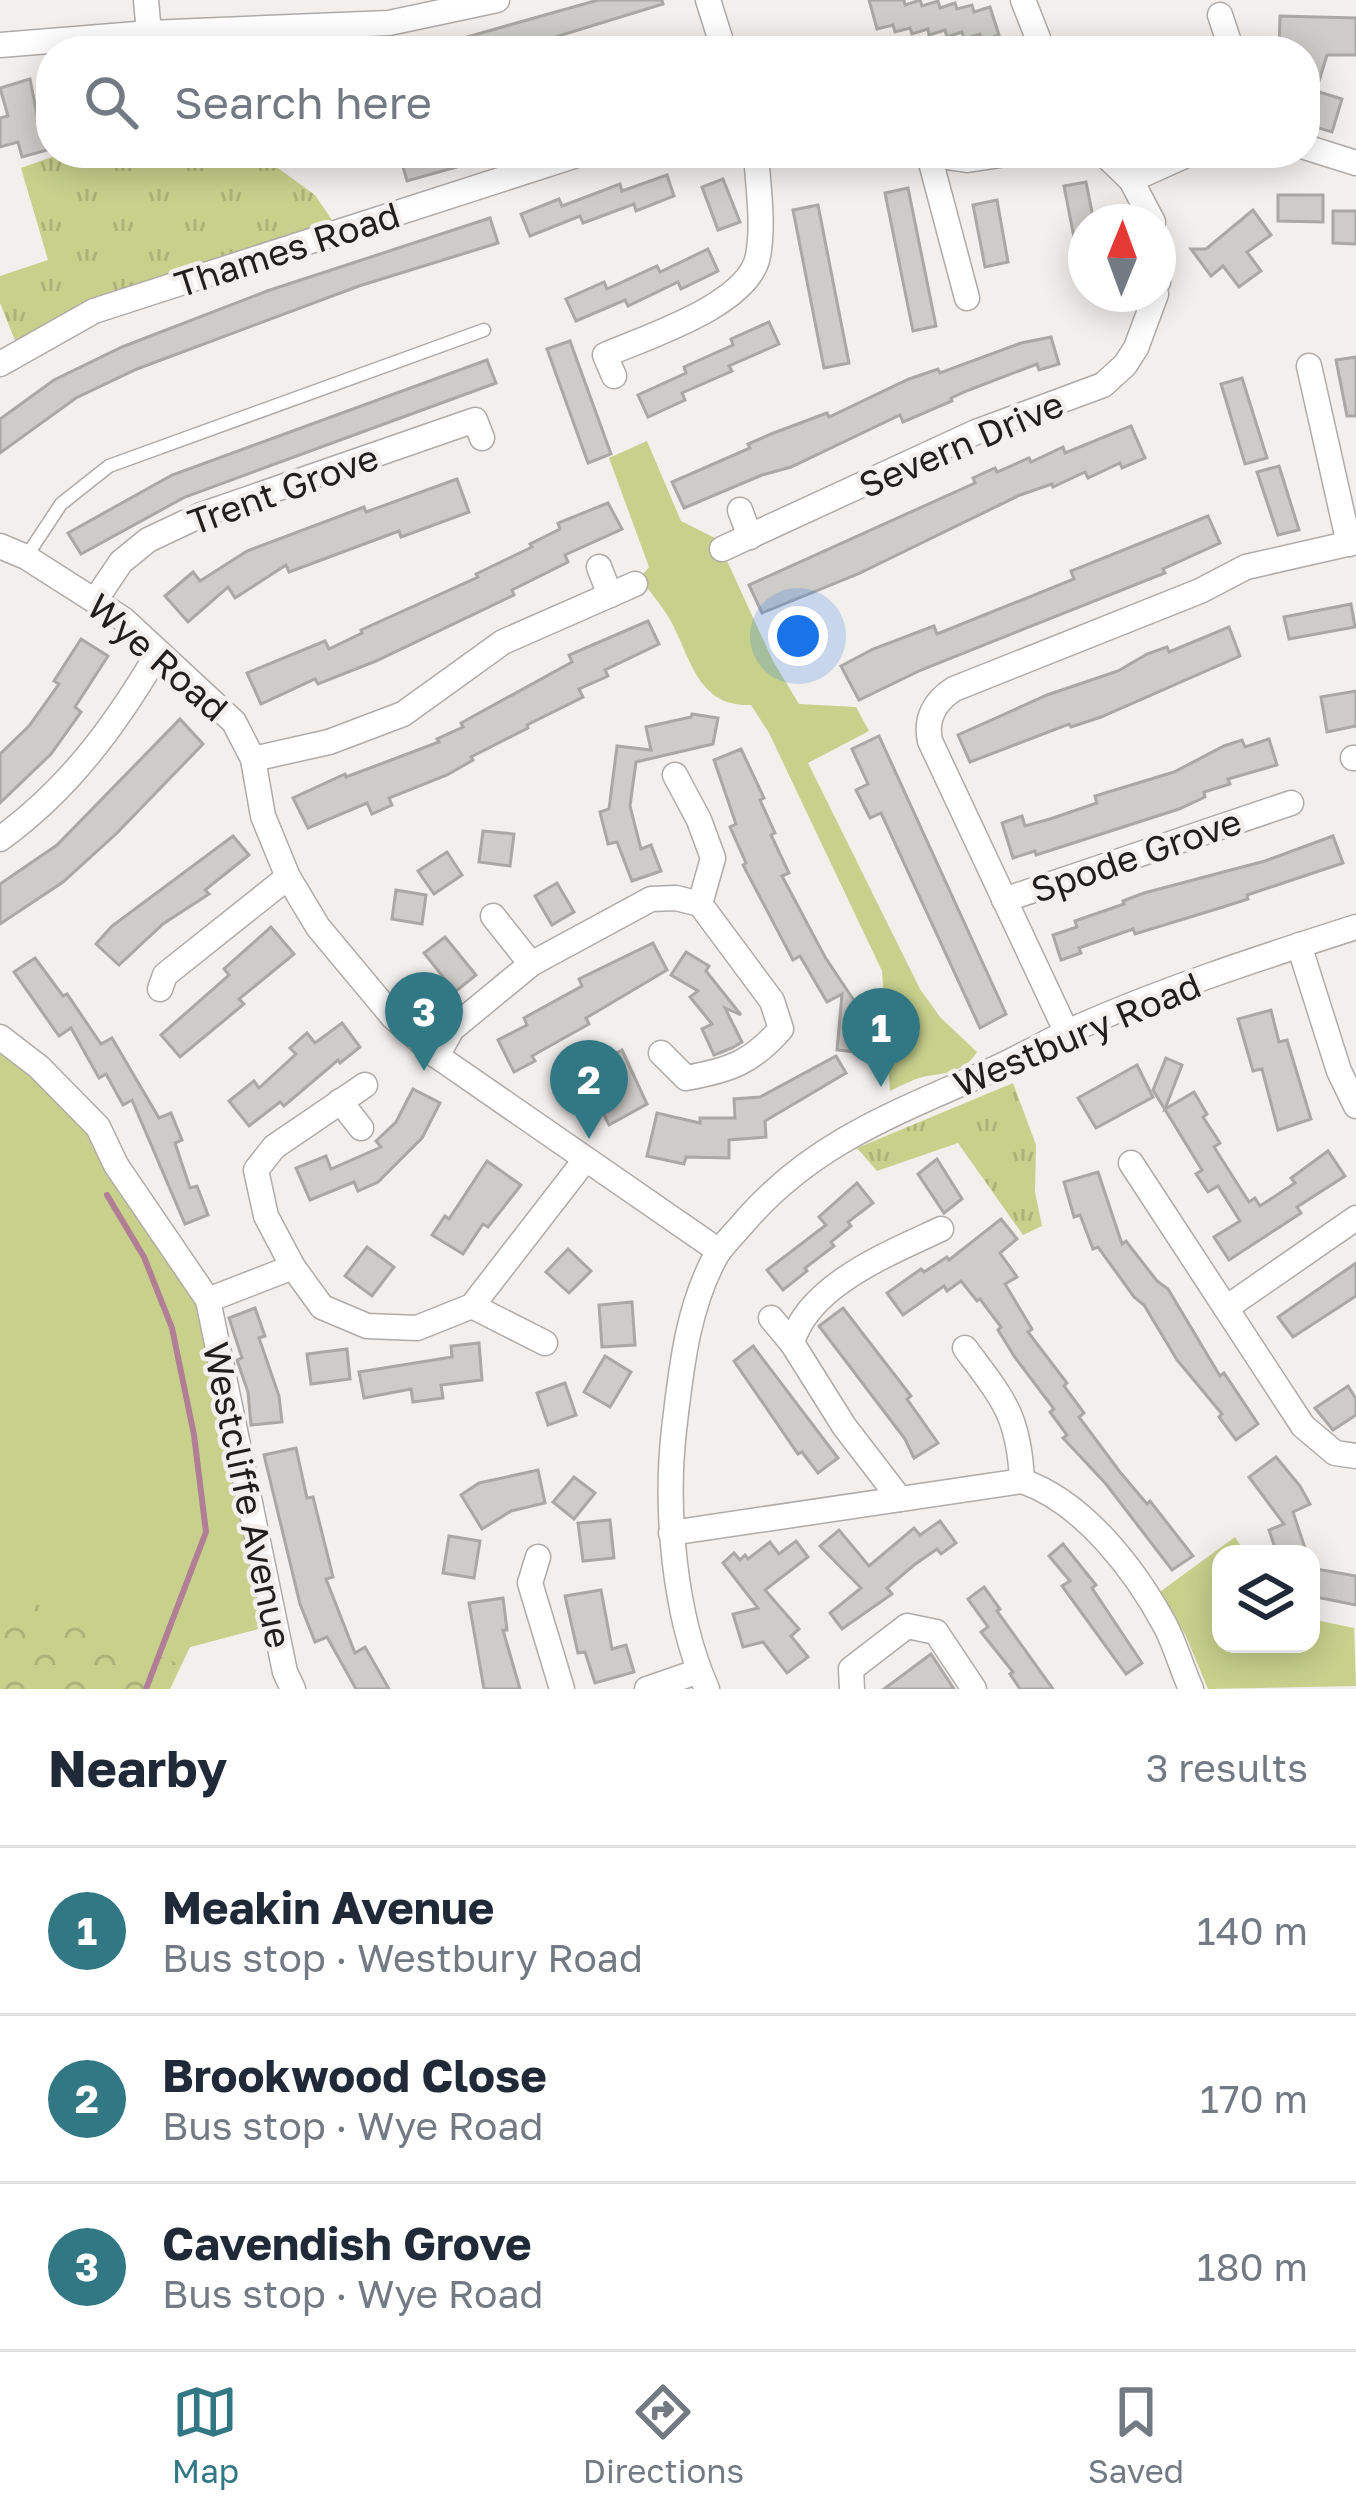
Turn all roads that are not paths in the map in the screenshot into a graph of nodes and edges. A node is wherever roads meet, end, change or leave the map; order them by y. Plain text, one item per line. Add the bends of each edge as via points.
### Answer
1 (146, 0) edge
2 (497, 0) edge
3 (708, 0) edge
4 (1023, 0) edge
5 (430, 8) edge
6 (1220, 16) dead end
7 (149, 33) junction
8 (112, 36) edge
9 (719, 36) edge
10 (1037, 36) edge
11 (1227, 36) edge
12 (36, 42) edge
13 (0, 45) edge
14 (1320, 152) edge
15 (1356, 163) edge
16 (537, 168) edge
17 (757, 168) edge
18 (928, 168) edge
19 (1118, 168) edge
20 (1158, 168) edge
21 (1131, 180) junction
22 (1144, 204) edge
23 (967, 298) dead end
24 (1149, 312) edge
25 (484, 330) dead end
26 (0, 364) edge
27 (1309, 366) dead end
28 (614, 376) dead end
29 (482, 438) dead end
30 (740, 510) dead end
31 (750, 537) junction
32 (1352, 543) edge
33 (0, 546) edge
34 (722, 549) dead end
35 (26, 556) junction
36 (599, 567) dead end
37 (635, 584) dead end
38 (610, 595) junction
39 (96, 599) junction
40 (158, 653) junction
41 (253, 759) junction
42 (675, 775) dead end
43 (1274, 801) dead end
44 (0, 839) edge
45 (288, 877) junction
46 (1004, 900) junction
47 (700, 904) junction
48 (493, 916) dead end
49 (1356, 927) edge
50 (1299, 945) junction
51 (531, 964) junction
52 (160, 989) dead end
53 (1067, 1033) junction
54 (0, 1036) edge
55 (661, 1053) dead end
56 (437, 1056) junction
57 (365, 1085) dead end
58 (340, 1101) junction
59 (1356, 1106) edge
60 (361, 1127) dead end
61 (585, 1160) junction
62 (1144, 1169) dead end
63 (1356, 1218) edge
64 (941, 1228) dead end
65 (719, 1251) junction
66 (293, 1267) junction
67 (208, 1300) junction
68 (472, 1306) junction
69 (1226, 1308) junction
70 (771, 1318) dead end
71 (544, 1342) dead end
72 (791, 1342) junction
73 (965, 1348) dead end
74 (1356, 1456) edge
75 (1022, 1481) junction
76 (900, 1499) junction
77 (671, 1533) junction
78 (538, 1557) dead end
79 (703, 1680) edge
80 (293, 1689) edge
81 (562, 1689) edge
82 (646, 1689) edge
83 (852, 1689) edge
84 (974, 1689) edge
85 (1191, 1689) edge

1 - 7 street
2 - 5 street
3 - 9 street
4 - 10 street
5 - 7 street via 351,26
6 - 11 street
7 - 8 street
12 - 13 street
14 - 15 street
16 - 26 street, Thames Road via 94,311
17 - 28 street via 757,261 744,282 722,302 614,341 605,356
18 - 23 street
19 - 21 street
20 - 21 street
21 - 22 street
24 - 31 street, Severn Drive via 1125,365 1102,385 976,432
25 - 35 lane via 109,466 61,504
27 - 32 street
29 - 39 street, Trent Grove via 475,420 201,515 148,540
30 - 31 street
31 - 34 street, Severn Drive
32 - 46 street via 1246,567 943,696 930,741
33 - 35 street, Wye Road
35 - 39 street, Wye Road
36 - 38 street
37 - 38 street
38 - 41 street via 503,641 403,714
39 - 40 street, Wye Road
40 - 41 street, Wye Road via 234,722
40 - 44 street via 123,713 59,791
41 - 45 street, Wye Road via 263,816
42 - 47 street via 713,858
43 - 46 street, Spode Grove
45 - 52 street via 165,975
45 - 56 street, Wye Road via 352,970
46 - 53 street
47 - 51 street via 651,899
47 - 55 street via 772,1001 781,1030 757,1056 686,1078
48 - 51 street
49 - 50 street, Westbury Road
50 - 53 street, Westbury Road
50 - 59 street
51 - 56 street via 452,1029
53 - 65 street, Westbury Road via 826,1147 776,1186
54 - 67 street, Westcliffe Avenue via 98,1127
56 - 61 street, Wye Road
57 - 58 street
58 - 60 street
58 - 66 street via 274,1147 256,1170 266,1216
61 - 65 street, Wye Road
61 - 68 street
62 - 69 street
63 - 69 street
64 - 72 street via 860,1268 799,1319
65 - 77 street, Westbury Road via 682,1363
66 - 67 street, Westcliffe Avenue
66 - 68 street via 322,1307 367,1326 417,1328
67 - 80 street, Westcliffe Avenue
68 - 71 street
69 - 74 street via 1303,1426 1335,1453
70 - 72 street
72 - 76 street
73 - 75 street via 1011,1410
75 - 76 street
75 - 85 street via 1077,1513 1125,1567 1166,1627
76 - 77 street
77 - 79 street, Westbury Road
78 - 81 street via 530,1583
79 - 82 street
83 - 84 street via 851,1669 908,1625 936,1632

